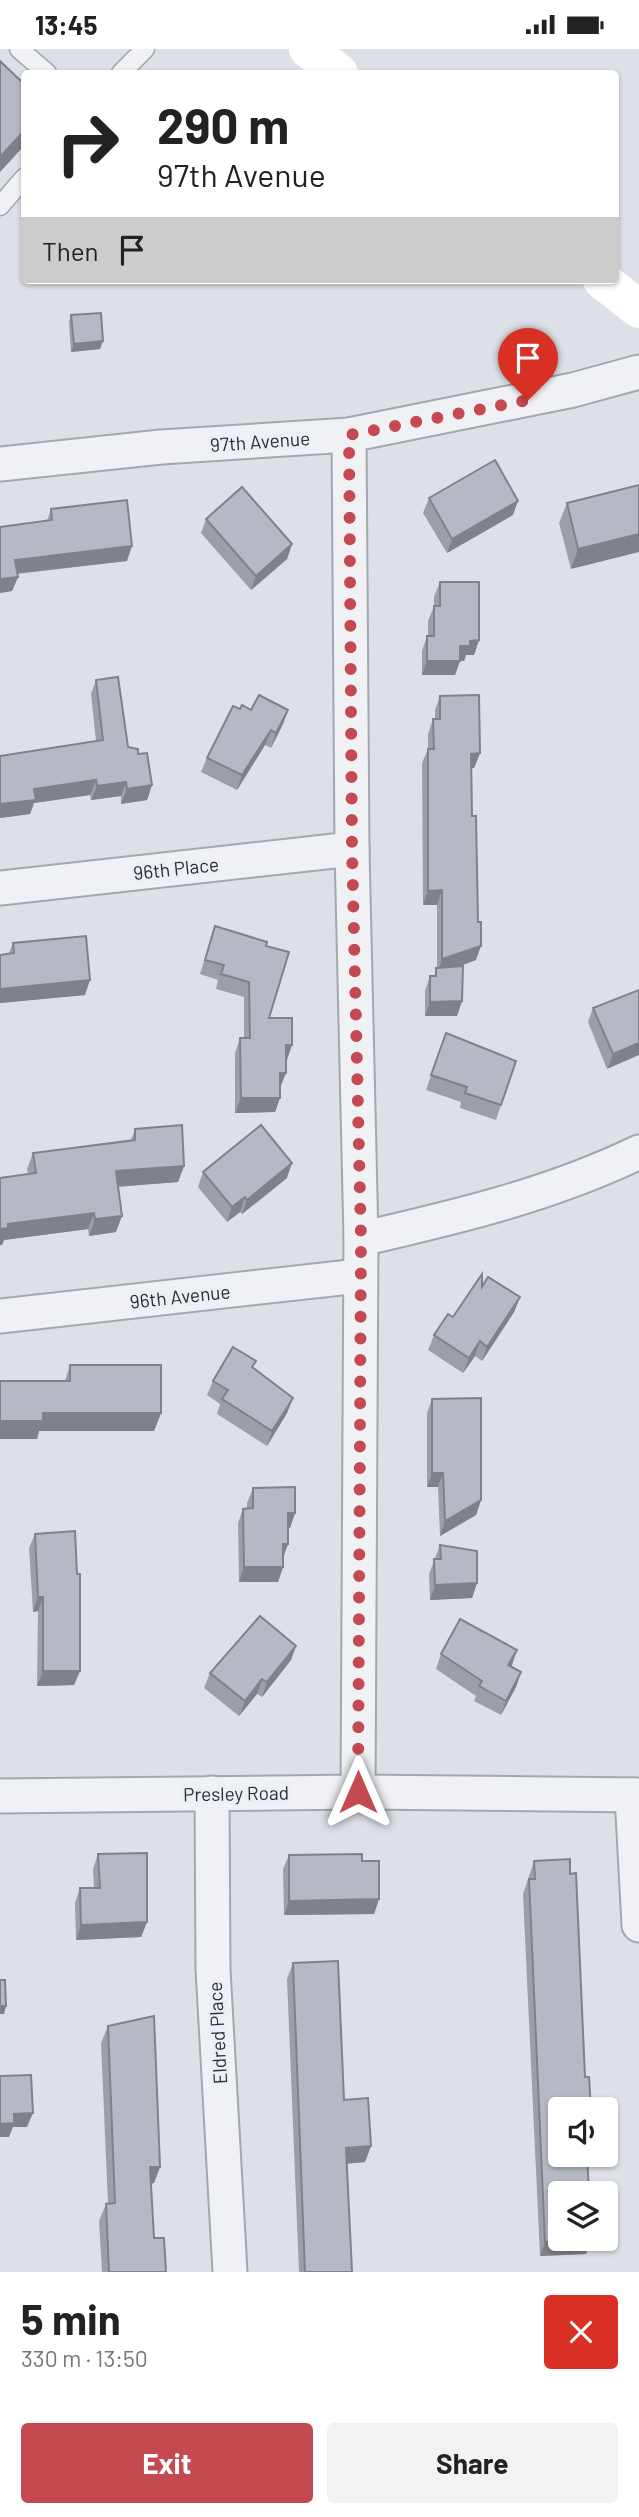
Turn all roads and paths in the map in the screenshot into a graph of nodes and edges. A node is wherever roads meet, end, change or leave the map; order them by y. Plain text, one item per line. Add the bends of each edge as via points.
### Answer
1 (19, 49) edge
2 (145, 49) edge
3 (308, 49) edge
4 (44, 70) edge
5 (124, 70) edge
6 (335, 70) edge
7 (21, 182) edge
8 (0, 206) edge
9 (606, 284) edge
10 (639, 309) edge
11 (639, 372) edge
12 (349, 435) junction
13 (0, 464) edge
14 (352, 849) junction
15 (0, 888) edge
16 (639, 1152) edge
17 (361, 1239) junction
18 (359, 1276) junction
19 (0, 1316) edge
20 (358, 1792) junction
21 (212, 1793) junction
22 (0, 1795) edge
23 (636, 1795) edge
24 (639, 1925) edge
25 (230, 2272) edge

1 - 4 lane
2 - 5 lane
3 - 6 main road
7 - 8 lane
9 - 10 main road
11 - 12 street, 97th Avenue via 573,390
12 - 13 street, 97th Avenue via 161,447
12 - 14 street
14 - 15 street, 96th Place
14 - 17 street
16 - 17 street via 501,1206
17 - 18 street
18 - 19 street, 96th Avenue
18 - 20 street
20 - 21 street, Presley Road
20 - 23 street, Presley Road
21 - 22 street, Presley Road
21 - 25 street, Eldred Place via 213,1969
23 - 24 street

